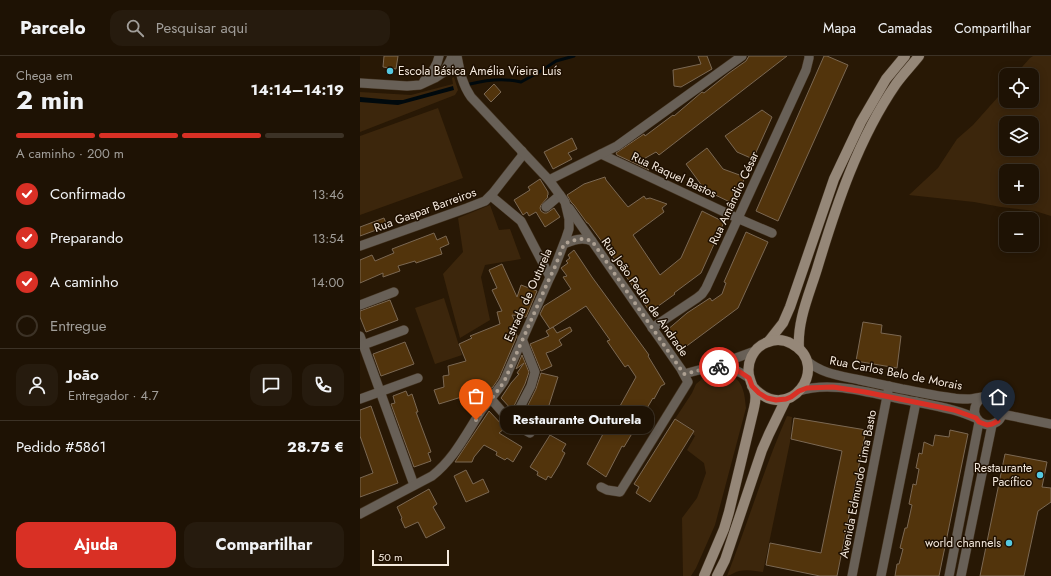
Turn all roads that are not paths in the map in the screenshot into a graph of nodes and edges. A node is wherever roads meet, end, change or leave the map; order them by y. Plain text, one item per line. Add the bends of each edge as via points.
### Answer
1 (439, 56) edge
2 (452, 56) edge
3 (457, 56) edge
4 (742, 56) edge
5 (809, 56) edge
6 (905, 56) edge
7 (920, 56) edge
8 (446, 68) junction
9 (434, 69) junction
10 (461, 76) junction
11 (360, 83) edge
12 (420, 85) junction
13 (522, 151) junction
14 (601, 154) junction
15 (549, 180) junction
16 (491, 196) junction
17 (563, 199) junction
18 (546, 207) dead end
19 (737, 218) junction
20 (772, 233) dead end
21 (592, 241) junction
22 (564, 244) junction
23 (360, 246) edge
24 (550, 277) junction
25 (394, 292) dead end
26 (360, 305) edge
27 (652, 328) junction
28 (404, 330) dead end
29 (360, 336) edge
30 (522, 339) junction
31 (768, 342) junction
32 (363, 345) junction
33 (799, 349) junction
34 (755, 351) junction
35 (807, 361) junction
36 (709, 368) junction
37 (684, 374) junction
38 (418, 378) dead end
39 (751, 382) junction
40 (889, 386) junction
41 (799, 391) junction
42 (380, 392) junction
43 (887, 396) junction
44 (983, 398) junction
45 (360, 399) edge
46 (491, 399) junction
47 (786, 399) junction
48 (916, 402) junction
49 (1002, 414) junction
50 (978, 420) junction
51 (512, 423) junction
52 (992, 424) junction
53 (1051, 424) edge
54 (530, 433) dead end
55 (414, 485) junction
56 (601, 487) dead end
57 (360, 514) edge
58 (704, 576) edge
59 (717, 576) edge
60 (852, 576) edge
61 (881, 576) edge
62 (949, 576) edge
63 (961, 576) edge

1 - 9 street
2 - 8 street
3 - 10 street, Estrada de Outurela
4 - 14 street via 617,146
5 - 19 street, Rua Amândio César via 806,70
6 - 31 street via 886,79 854,136 834,179 790,307 783,323
7 - 33 street via 896,84 871,127 844,185 801,318
8 - 9 street
8 - 10 street
8 - 12 street via 435,78
9 - 12 street
10 - 13 street, Estrada de Outurela via 471,97
11 - 12 street
13 - 15 street, Estrada de Outurela
13 - 16 street, Rua Gaspar Barreiros via 518,162
14 - 15 street
14 - 19 street, Rua Raquel Bastos
15 - 17 street, Estrada de Outurela
16 - 23 street, Rua Gaspar Barreiros via 467,208
16 - 24 street via 521,221
17 - 18 street
17 - 21 street, Rua João Pedro de Andrade
17 - 22 street, Estrada de Outurela via 569,219
19 - 20 street, Rua Raquel Bastos
19 - 27 street, Rua Amândio César via 702,294
21 - 22 street via 577,239
21 - 27 street, Rua João Pedro de Andrade
22 - 24 street, Estrada de Outurela
24 - 30 street, Estrada de Outurela
25 - 26 street
27 - 37 street, Rua João Pedro de Andrade
28 - 32 street
29 - 32 street
30 - 46 street, Estrada de Outurela via 504,382
30 - 51 street via 535,372 531,386
31 - 33 street via 782,340
31 - 34 street
32 - 42 street
33 - 35 street
34 - 36 street
34 - 39 street via 748,369
35 - 40 street, Rua Carlos Belo de Morais via 831,374
35 - 41 street via 807,377
36 - 37 street
36 - 39 street via 734,369
37 - 56 street, Rua João Pedro de Andrade via 688,382 620,492
38 - 42 street
39 - 47 street via 759,393 767,398
39 - 58 street via 755,394 754,408 736,486 724,528
40 - 43 street, Avenida Edmundo Lima Basto
40 - 44 street, Rua Carlos Belo de Morais via 951,398
41 - 43 street, Rua Carlos Belo de Morais via 807,388 833,387
41 - 47 street
42 - 45 street
42 - 55 street
43 - 48 street, Rua Carlos Belo de Morais
43 - 60 street, Avenida Edmundo Lima Basto
44 - 49 street, Rua Carlos Belo de Morais via 992,397 999,402
44 - 50 street via 974,408
46 - 51 street
46 - 55 street, Estrada de Outurela via 441,469
47 - 59 street via 762,450 727,554
48 - 50 street, Rua Carlos Belo de Morais via 954,410
48 - 61 street
49 - 52 street via 998,421
49 - 53 street
50 - 52 street via 987,425
50 - 62 street
51 - 54 street
52 - 63 street
55 - 57 street, Estrada de Outurela

